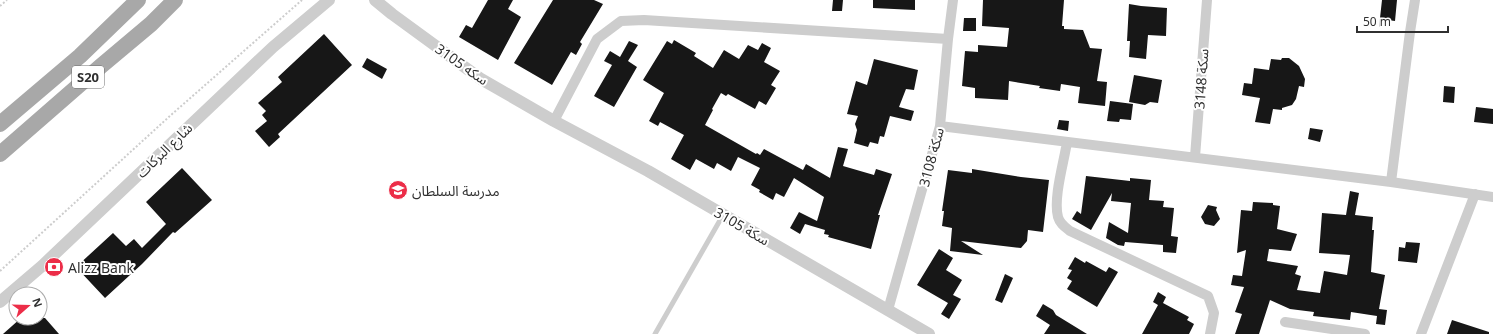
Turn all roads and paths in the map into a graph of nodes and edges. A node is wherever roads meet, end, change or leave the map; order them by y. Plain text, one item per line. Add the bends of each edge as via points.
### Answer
1 (7, 0) edge
2 (138, 0) edge
3 (175, 0) edge
4 (302, 0) edge
5 (329, 0) edge
6 (375, 0) edge
7 (953, 0) edge
8 (1207, 0) edge
9 (1415, 0) edge
10 (0, 6) edge
11 (948, 39) junction
12 (554, 121) junction
13 (0, 124) edge
14 (940, 126) junction
15 (1067, 142) junction
16 (0, 154) edge
17 (1195, 157) junction
18 (1391, 182) junction
19 (1475, 194) junction
20 (1493, 197) edge
21 (724, 215) junction
22 (0, 271) edge
23 (0, 302) edge
24 (888, 310) junction
25 (1285, 322) dead end
26 (655, 334) edge
27 (929, 334) edge
28 (1210, 334) edge
29 (1365, 334) edge
30 (1421, 334) edge

1 - 10 path
2 - 13 main road, S20 via 80,56
3 - 16 main road, S20 via 151,24
4 - 22 path
5 - 23 street, شارع البركات via 273,47 42,266
6 - 12 street, سكه 3105 via 481,79
7 - 11 street, سكة 3108
8 - 17 street, سكة 3148
9 - 18 street
11 - 12 street via 644,20 621,21 597,39
11 - 14 street, سكة 3108
12 - 21 street, سكة 3105
14 - 15 street
14 - 24 street, سكة 3108
15 - 17 street
15 - 28 street via 1057,198 1058,217 1062,226 1208,296 1214,313
17 - 18 street
18 - 19 street
19 - 20 street
19 - 30 street
21 - 24 street, سكة 3105
21 - 26 lane
24 - 27 street, سكة 3105
25 - 29 street

